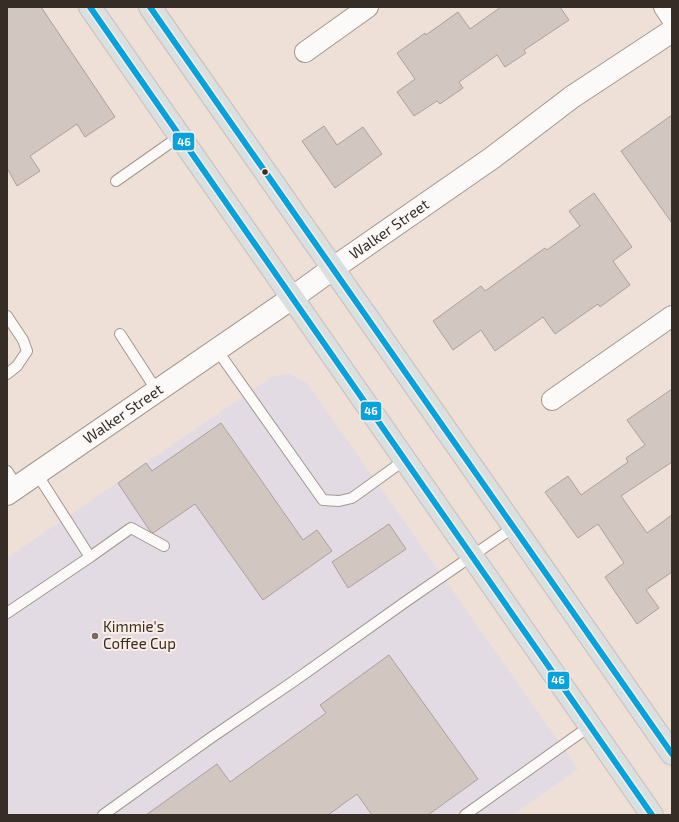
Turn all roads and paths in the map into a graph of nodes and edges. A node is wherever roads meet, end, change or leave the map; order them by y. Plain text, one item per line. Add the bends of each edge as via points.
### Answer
1 (90, 7) edge
2 (150, 7) edge
3 (368, 7) edge
4 (664, 7) edge
5 (672, 19) edge
6 (672, 31) edge
7 (306, 52) dead end
8 (180, 136) junction
9 (116, 181) dead end
10 (332, 269) junction
11 (292, 298) junction
12 (7, 316) edge
13 (672, 316) edge
14 (120, 334) dead end
15 (217, 350) junction
16 (7, 374) edge
17 (157, 391) junction
18 (552, 400) dead end
19 (406, 459) junction
20 (37, 474) junction
21 (11, 484) edge
22 (514, 527) junction
23 (164, 546) dead end
24 (472, 556) junction
25 (90, 557) junction
26 (7, 613) edge
27 (590, 726) junction
28 (672, 754) edge
29 (103, 815) edge
30 (466, 815) edge
31 (652, 815) edge

1 - 8 main road
2 - 10 main road
3 - 7 street
4 - 5 street
6 - 10 main road, Walker Street via 572,97 492,158
8 - 9 lane
8 - 11 main road
10 - 11 main road, Walker Street
10 - 22 main road
11 - 15 main road, Walker Street
11 - 19 main road
12 - 16 lane via 27,351 17,366
13 - 18 street
14 - 17 lane
15 - 17 main road, Walker Street
15 - 19 lane via 323,500 339,501 352,498
17 - 20 main road, Walker Street
19 - 24 main road
20 - 21 main road, Walker Street
20 - 25 lane
22 - 24 lane
22 - 28 main road
23 - 25 lane via 131,528
24 - 27 main road
24 - 29 lane
25 - 26 lane
27 - 30 lane
27 - 31 main road

